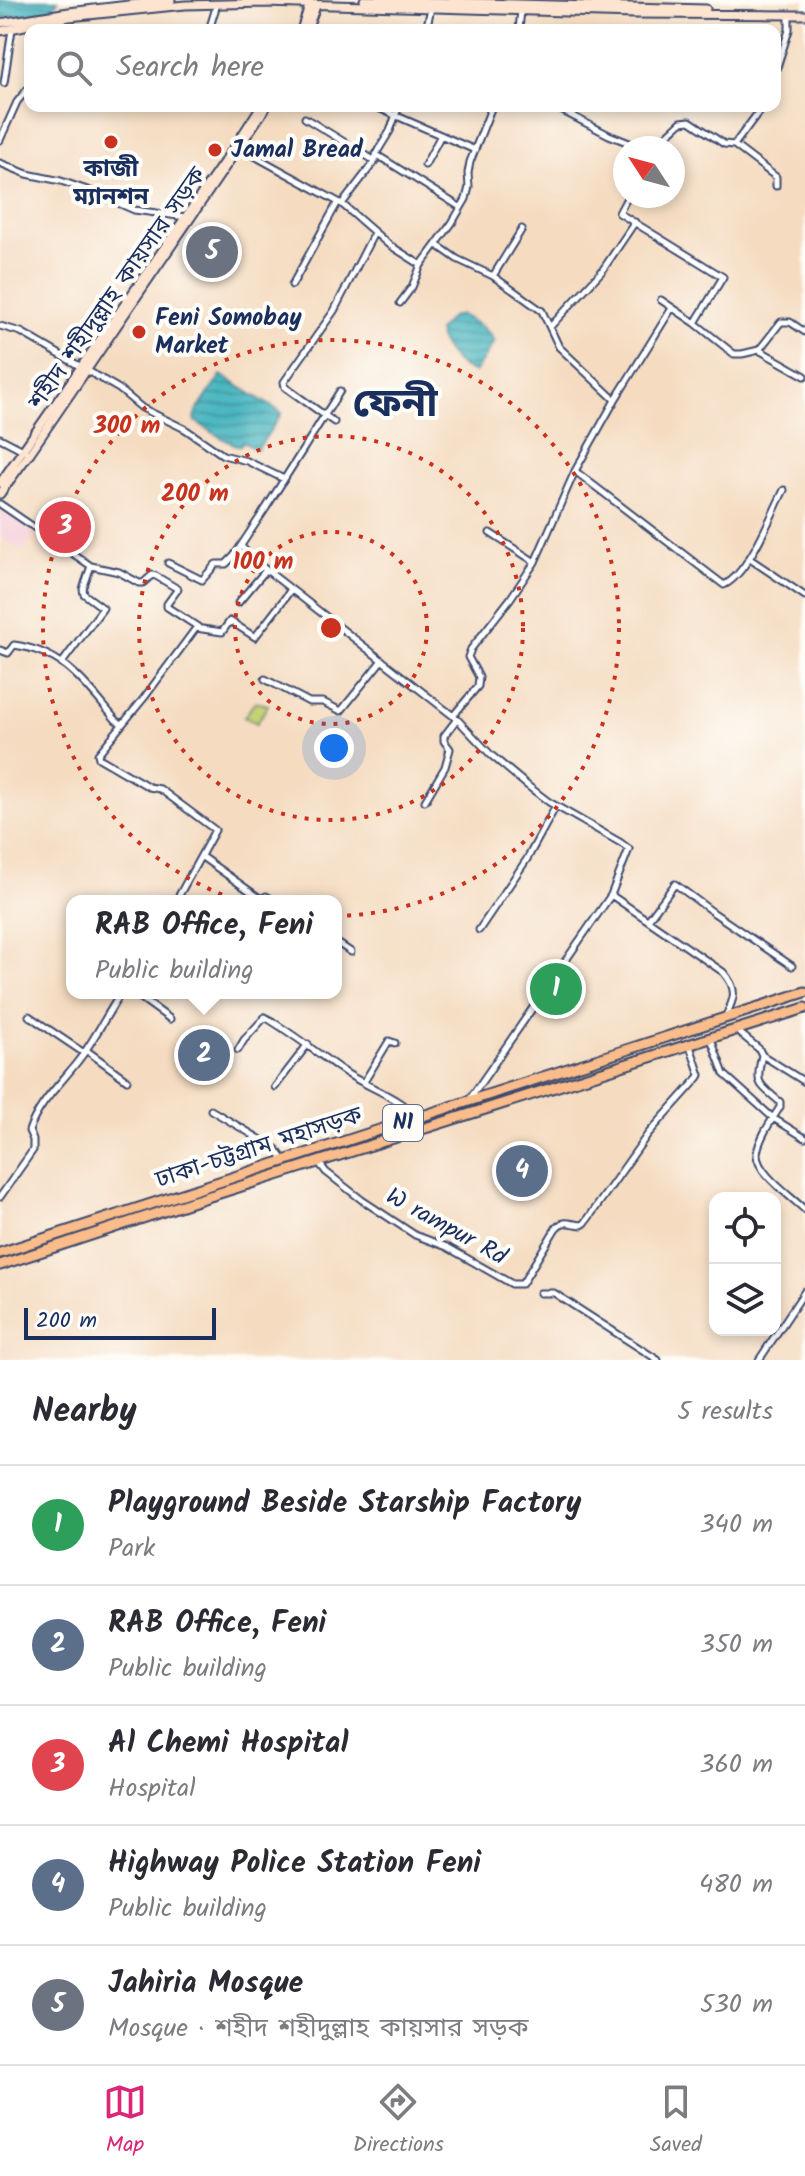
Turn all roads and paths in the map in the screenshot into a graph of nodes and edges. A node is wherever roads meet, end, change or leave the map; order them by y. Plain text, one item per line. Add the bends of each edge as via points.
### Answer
1 (171, 0) edge
2 (364, 0) edge
3 (645, 0) edge
4 (265, 2) edge
5 (274, 2) edge
6 (217, 4) junction
7 (313, 6) junction
8 (431, 8) junction
9 (521, 10) junction
10 (637, 11) junction
11 (805, 13) edge
12 (789, 15) junction
13 (0, 23) edge
14 (48, 24) edge
15 (211, 24) edge
16 (306, 24) edge
17 (427, 24) edge
18 (520, 24) edge
19 (24, 28) edge
20 (12, 29) junction
21 (0, 31) edge
22 (781, 55) edge
23 (4, 83) dead end
24 (24, 93) edge
25 (257, 112) edge
26 (263, 112) edge
27 (387, 112) edge
28 (397, 112) edge
29 (490, 112) edge
30 (565, 112) edge
31 (759, 112) edge
32 (396, 116) junction
33 (305, 118) dead end
34 (441, 135) junction
35 (666, 136) edge
36 (613, 137) edge
37 (0, 140) edge
38 (734, 145) junction
39 (240, 148) junction
40 (475, 150) junction
41 (376, 158) junction
42 (0, 163) edge
43 (425, 165) dead end
44 (776, 186) dead end
45 (340, 203) junction
46 (460, 207) junction
47 (622, 208) edge
48 (187, 218) junction
49 (635, 222) junction
50 (522, 229) dead end
51 (374, 233) junction
52 (437, 245) junction
53 (421, 265) junction
54 (493, 276) junction
55 (292, 285) dead end
56 (661, 300) dead end
57 (400, 303) dead end
58 (672, 308) junction
59 (695, 323) junction
60 (0, 326) edge
61 (550, 327) junction
62 (805, 332) edge
63 (759, 350) junction
64 (83, 369) junction
65 (805, 376) edge
66 (340, 391) dead end
67 (615, 400) junction
68 (324, 415) junction
69 (334, 422) dead end
70 (0, 438) edge
71 (27, 452) junction
72 (575, 471) junction
73 (284, 479) junction
74 (0, 483) edge
75 (784, 490) dead end
76 (0, 494) edge
77 (0, 504) edge
78 (490, 533) dead end
79 (241, 546) junction
80 (750, 559) junction
81 (535, 562) junction
82 (168, 563) dead end
83 (91, 566) junction
84 (266, 570) junction
85 (291, 589) junction
86 (805, 596) edge
87 (238, 603) dead end
88 (198, 627) junction
89 (0, 650) edge
90 (382, 660) junction
91 (62, 663) junction
92 (265, 679) dead end
93 (455, 717) junction
94 (122, 724) junction
95 (425, 801) dead end
96 (556, 806) junction
97 (202, 857) junction
98 (179, 895) edge
99 (255, 895) edge
100 (611, 895) junction
101 (648, 920) junction
102 (479, 930) dead end
103 (342, 946) edge
104 (351, 952) dead end
105 (792, 966) dead end
106 (804, 992) edge
107 (117, 999) edge
108 (142, 999) edge
109 (805, 1008) edge
110 (29, 1016) dead end
111 (170, 1019) dead end
112 (724, 1019) junction
113 (736, 1030) junction
114 (711, 1039) junction
115 (395, 1043) dead end
116 (308, 1044) junction
117 (690, 1046) junction
118 (238, 1050) dead end
119 (85, 1051) junction
120 (762, 1055) junction
121 (127, 1080) dead end
122 (364, 1082) junction
123 (805, 1082) edge
124 (275, 1087) dead end
125 (469, 1101) junction
126 (211, 1110) dead end
127 (418, 1118) junction
128 (773, 1118) junction
129 (424, 1129) junction
130 (805, 1138) edge
131 (284, 1160) junction
132 (319, 1163) junction
133 (0, 1197) edge
134 (805, 1210) edge
135 (0, 1253) edge
136 (0, 1265) edge
137 (805, 1291) edge
138 (540, 1293) dead end
139 (658, 1360) edge
140 (759, 1360) edge

1 - 13 main road
2 - 10 main road
3 - 10 street
4 - 5 main road
4 - 6 main road
5 - 7 main road
6 - 14 main road via 69,17
6 - 15 street
7 - 8 main road
7 - 16 main road
8 - 9 main road
8 - 17 street
9 - 10 main road
9 - 18 street
10 - 11 main road
10 - 12 main road
11 - 12 main road
12 - 22 street
19 - 20 main road
20 - 21 main road
20 - 23 street
24 - 37 street
25 - 48 main road, শহীদ শহীদুল্লাহ কায়সার সড়ক
26 - 39 main road, শহীদ শহীদুল্লাহ কায়সার সড়ক
27 - 32 street
28 - 32 street
29 - 40 street
30 - 36 street
31 - 38 street
32 - 34 street
32 - 41 street
33 - 41 street
34 - 40 street
34 - 43 street
35 - 38 street via 686,120
38 - 44 street via 776,177
39 - 45 street
39 - 48 main road, শহীদ শহীদুল্লাহ কায়সার সড়ক
40 - 46 street
41 - 45 street
41 - 46 street
42 - 48 street via 134,210
45 - 51 street
45 - 55 street
46 - 52 street
47 - 49 street via 619,213
48 - 64 main road, শহীদ শহীদুল্লাহ কায়সার সড়ক
49 - 59 street via 723,277
49 - 61 street via 602,271
50 - 54 street
51 - 53 street
51 - 68 street via 334,311 284,382
52 - 53 street
52 - 54 street
53 - 57 street
54 - 61 street via 542,311
56 - 58 street
58 - 59 street
58 - 67 street
59 - 63 street via 734,354
60 - 64 street via 21,332
61 - 67 street via 559,347
62 - 63 street via 781,322
63 - 65 street
64 - 71 main road, শহীদ শহীদুল্লাহ কায়সার সড়ক
64 - 73 street via 223,455
66 - 68 street
67 - 72 street
68 - 69 street
68 - 73 street
70 - 71 street
71 - 74 main road, শহীদ শহীদুল্লাহ কায়সার সড়ক
71 - 76 main road, শহীদ শহীদুল্লাহ কায়সার সড়ক
72 - 80 street via 721,585
72 - 81 street
73 - 79 street
75 - 80 street
77 - 83 street
78 - 81 street
79 - 82 street via 202,580
79 - 84 street
80 - 86 street
81 - 93 street via 471,649 468,657 478,686
83 - 88 street via 139,583 156,576 178,589 167,607
83 - 91 street via 84,594 103,608
84 - 85 street
84 - 87 street
85 - 88 street via 255,637 230,621 222,632
85 - 90 street
88 - 94 street
89 - 91 street via 8,653 14,645 23,646
90 - 92 street via 341,711 309,702
90 - 93 street
91 - 94 street
93 - 95 street via 444,736 450,754
93 - 96 street via 491,755
94 - 97 street via 99,758 160,789 213,828
96 - 100 street via 629,849
96 - 102 street
97 - 98 street
97 - 99 street
100 - 101 street
100 - 125 street
101 - 105 street via 675,884
101 - 112 street via 731,981 733,1000
103 - 104 street
106 - 112 highway, ঢাকা-চট্টগ্রাম মহাসড়ক / N1
107 - 119 street
108 - 111 street
109 - 113 highway, ঢাকা-চট্টগ্রাম মহাসড়ক / N1
110 - 119 street
112 - 125 highway, ঢাকা-চট্টগ্রাম মহাসড়ক / N1
113 - 114 highway, ঢাকা-চট্টগ্রাম মহাসড়ক / N1
113 - 120 street
114 - 117 highway, ঢাকা-চট্টগ্রাম মহাসড়ক / N1
114 - 128 street via 724,1074
115 - 122 street via 389,1041
116 - 118 street via 265,1017
116 - 122 street
116 - 124 street
117 - 129 highway, ঢাকা-চট্টগ্রাম মহাসড়ক / N1
117 - 132 street, W rampur Rd via 699,1077 648,1134 585,1223 565,1222 556,1228 522,1284 512,1284 415,1235
119 - 121 street
119 - 133 street via 32,1121 33,1150
120 - 123 street
120 - 128 street via 759,1083 780,1102
122 - 127 street
125 - 127 highway, ঢাকা-চট্টগ্রাম মহাসড়ক / N1
126 - 131 street via 270,1145
127 - 129 street
127 - 131 highway, ঢাকা-চট্টগ্রাম মহাসড়ক / N1
128 - 130 street
128 - 134 street via 758,1162
129 - 132 highway, ঢাকা-চট্টগ্রাম মহাসড়ক / N1
131 - 135 highway, ঢাকা-চট্টগ্রাম মহাসড়ক / N1
132 - 136 highway, ঢাকা-চট্টগ্রাম মহাসড়ক / N1
137 - 140 street
138 - 139 street via 554,1293

